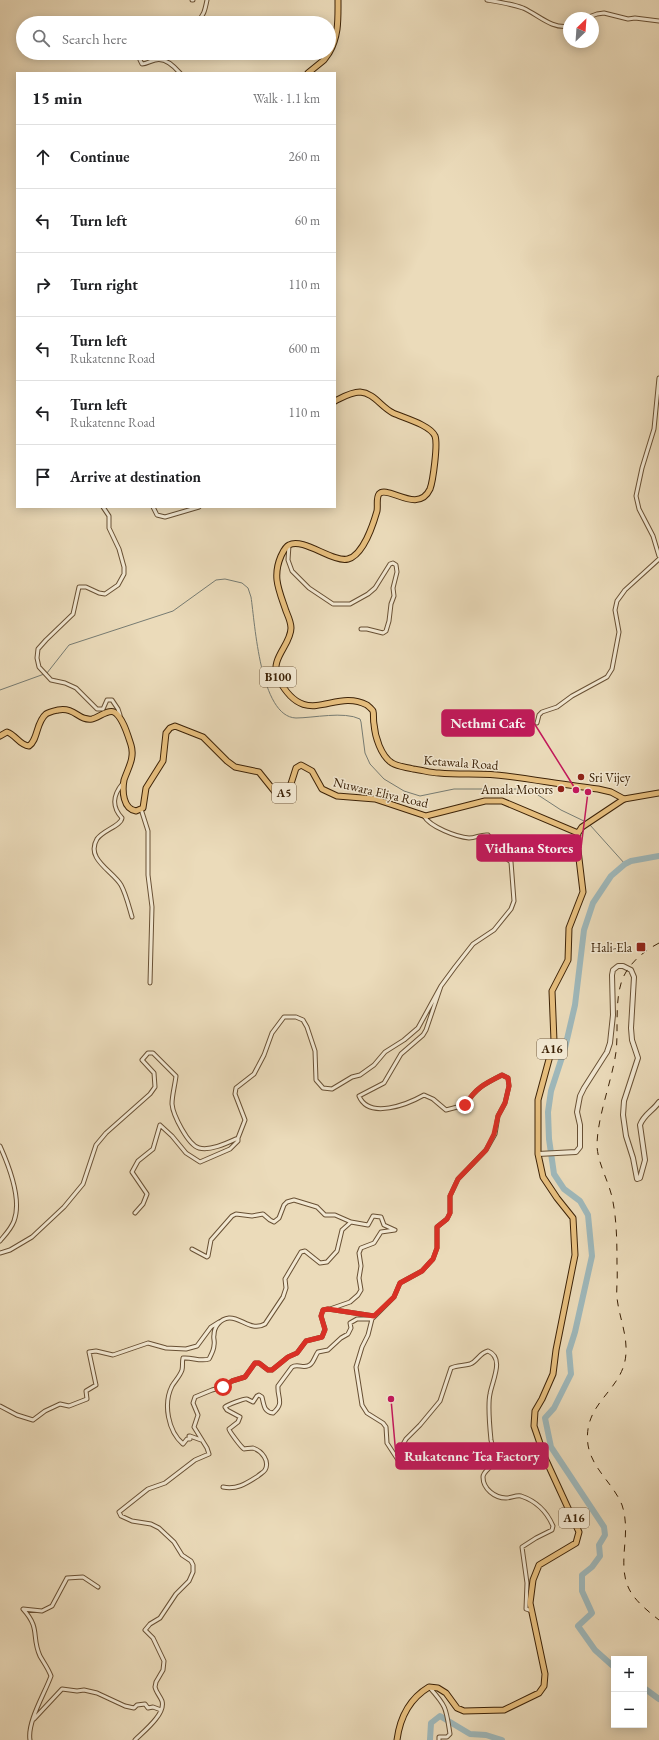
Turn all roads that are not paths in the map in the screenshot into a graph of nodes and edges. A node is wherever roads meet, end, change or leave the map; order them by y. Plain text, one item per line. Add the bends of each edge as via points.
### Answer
1 (207, 0) edge
2 (338, 0) edge
3 (487, 0) edge
4 (599, 14) edge
5 (203, 16) edge
6 (659, 21) edge
7 (563, 27) edge
8 (336, 34) edge
9 (140, 60) edge
10 (154, 60) edge
11 (164, 60) edge
12 (324, 60) edge
13 (179, 72) edge
14 (309, 72) edge
15 (659, 378) edge
16 (336, 400) edge
17 (105, 508) edge
18 (154, 508) edge
19 (196, 508) edge
20 (289, 545) junction
21 (659, 556) edge
22 (659, 559) edge
23 (361, 629) dead end
24 (120, 719) junction
25 (537, 723) dead end
26 (0, 736) edge
27 (124, 782) junction
28 (659, 793) edge
29 (624, 799) junction
30 (141, 809) junction
31 (424, 816) junction
32 (578, 833) junction
33 (132, 917) dead end
34 (150, 983) dead end
35 (441, 986) junction
36 (659, 1102) edge
37 (238, 1138) junction
38 (0, 1146) edge
39 (538, 1154) junction
40 (135, 1213) dead end
41 (351, 1222) junction
42 (0, 1241) edge
43 (192, 1249) dead end
44 (0, 1253) edge
45 (328, 1309) junction
46 (374, 1316) junction
47 (372, 1319) junction
48 (220, 1321) junction
49 (0, 1406) edge
50 (201, 1440) junction
51 (224, 1487) dead end
52 (98, 1587) dead end
53 (532, 1611) junction
54 (429, 1687) junction
55 (162, 1710) junction
56 (32, 1722) junction
57 (30, 1740) edge
58 (135, 1740) edge
59 (397, 1740) edge
60 (439, 1740) edge

1 - 5 street
2 - 8 main road via 339,19
3 - 7 street via 523,8 554,25
4 - 6 street
9 - 10 street via 142,64
11 - 13 street
12 - 14 main road
15 - 21 street via 654,429 636,496
16 - 20 main road via 351,393 367,394 389,411 433,433 436,448 430,490 417,499 407,500 390,492 380,493 377,510 365,542 359,551 347,559 302,545
17 - 24 street via 110,516 109,528 119,549 124,574 118,585 105,594 79,587 73,614 38,649 37,658 39,667 48,678 76,688 97,709 103,709 107,700 112,700 118,709
18 - 19 street via 157,515 165,517
20 - 23 street via 288,560 292,571 309,588 333,604 350,604 368,594 375,588 390,564 396,565 394,596 386,631 383,633
20 - 29 main road, Ketawala Road / B100 via 283,552 276,573 291,627 278,660 277,674 294,700 308,705 353,701 369,705 373,711 375,731 385,757 397,766 438,773 503,776 611,792
22 - 25 street via 624,590 617,601 615,610 619,632 612,669 607,677 572,696 558,708 542,712
24 - 26 main road via 111,712 87,719 68,709 59,710 45,715 37,728 33,743 29,746 22,744 14,735 7,732
24 - 27 main road via 132,751 131,764
27 - 30 main road via 126,804 133,810
27 - 33 street via 116,791 114,802 116,812 122,821 101,834 96,841 95,849 97,860 121,885
28 - 29 main road
29 - 32 main road via 582,827
30 - 31 main road, Nuwara Eliya Road / A5 via 144,806 146,788 163,761 166,733 175,726 203,737 235,767 259,772 275,792 280,794 289,790 296,768 301,765 311,770 320,786 331,794 375,800
30 - 34 street via 148,831 148,875 152,907
31 - 32 main road, Nuwara Eliya Road / A5 via 485,801 502,801
31 - 35 street via 437,827 455,835 470,838 488,835 502,855 511,862 514,901 511,909 494,930 473,944
32 - 39 main road, A16 via 583,892 569,928 568,960 552,991 554,1041 538,1100
35 - 37 street via 418,1028 386,1052 374,1065 332,1089 323,1088 316,1080 315,1051 307,1027 296,1017 284,1017 272,1033 254,1074 236,1088 235,1094 245,1120
35 - 46 street via 423,1035 401,1054 384,1083 358,1096 360,1100 368,1106 385,1108 403,1106 424,1094 446,1110 465,1105 482,1085 502,1075 508,1078 509,1086 494,1134 486,1150 458,1179 450,1196 450,1213 437,1227 437,1248 433,1259 422,1271 400,1283 394,1297
36 - 39 street via 642,1119 640,1125 645,1160 640,1178 637,1179 623,1115 624,1101 638,1058 631,1028 634,977 629,968 618,966 612,975 613,1015 610,1043 584,1088 576,1112 580,1125 580,1147 578,1151
37 - 40 street via 230,1149 200,1162 186,1153 160,1125 153,1149 138,1161 132,1172 147,1194
37 - 44 street via 208,1148 199,1148 190,1143 174,1115 172,1104 176,1076 153,1053 148,1053 142,1060 154,1074 155,1087 150,1094 106,1133 96,1146 83,1184 64,1207 32,1237
38 - 42 street via 13,1182 16,1213 6,1235
39 - 53 main road, A16 via 543,1177 573,1218 575,1254 553,1374 534,1411 534,1426 545,1458 579,1532 576,1543 539,1565 530,1603
41 - 43 street via 336,1215 325,1215 317,1207 294,1200 287,1202 279,1218 274,1222 263,1214 232,1216 211,1240 207,1258
41 - 45 street via 368,1225 373,1216 378,1216 384,1225 395,1230 381,1232 374,1244 362,1248 359,1253 361,1290 358,1295 350,1302
41 - 48 street via 342,1230 337,1251 327,1262 320,1263 305,1251 299,1254 285,1278 286,1288 283,1297 265,1324 248,1325 229,1318
45 - 46 street
45 - 50 street via 323,1310 321,1316 325,1330 322,1337 306,1341 297,1353 277,1367 268,1370 255,1363 245,1377 195,1397 193,1403 198,1415 194,1428
46 - 47 street
47 - 51 street via 357,1319 350,1323 348,1334 328,1350 318,1352 310,1365 292,1367 278,1386 281,1402 273,1413 265,1409 260,1395 256,1396 253,1402 243,1399 225,1407 240,1417 229,1429 230,1433 244,1449 252,1448 261,1452 266,1458 266,1463 263,1472 244,1485 231,1489
47 - 53 street via 356,1367 360,1396 367,1413 386,1427 387,1443 398,1460 401,1458 402,1446 406,1439 440,1401 451,1368 469,1364 482,1352 492,1352 497,1359 489,1396 491,1438 496,1458 483,1478 489,1491 494,1494 505,1498 521,1496 541,1507 548,1514 553,1526 552,1530 522,1547 527,1583 526,1609
48 - 49 street via 211,1327 197,1346 186,1349 170,1349 148,1342 113,1355 89,1352 96,1385 86,1391 87,1399 69,1406 60,1404 33,1420
48 - 50 street via 214,1334 215,1343 209,1359 203,1361 183,1358 183,1369 169,1397 170,1422 181,1443 186,1442 189,1436
50 - 55 street via 209,1454 195,1460 165,1483 148,1489 119,1512 126,1519 159,1528 193,1566 194,1572 190,1581 176,1594 160,1618 145,1630 153,1638 164,1661 155,1687 162,1702
52 - 56 street via 83,1577 67,1578 52,1606 42,1610 23,1609 31,1618 36,1630 36,1644 51,1676
53 - 54 main road, A16 via 545,1674 544,1686 539,1693 504,1710 464,1711 457,1708 438,1688
54 - 59 main road via 416,1696 404,1714 399,1724
54 - 60 street via 447,1711 450,1734 447,1737 439,1737
55 - 56 street via 148,1708 145,1704 134,1708 97,1693 62,1689
55 - 58 street
56 - 57 street

